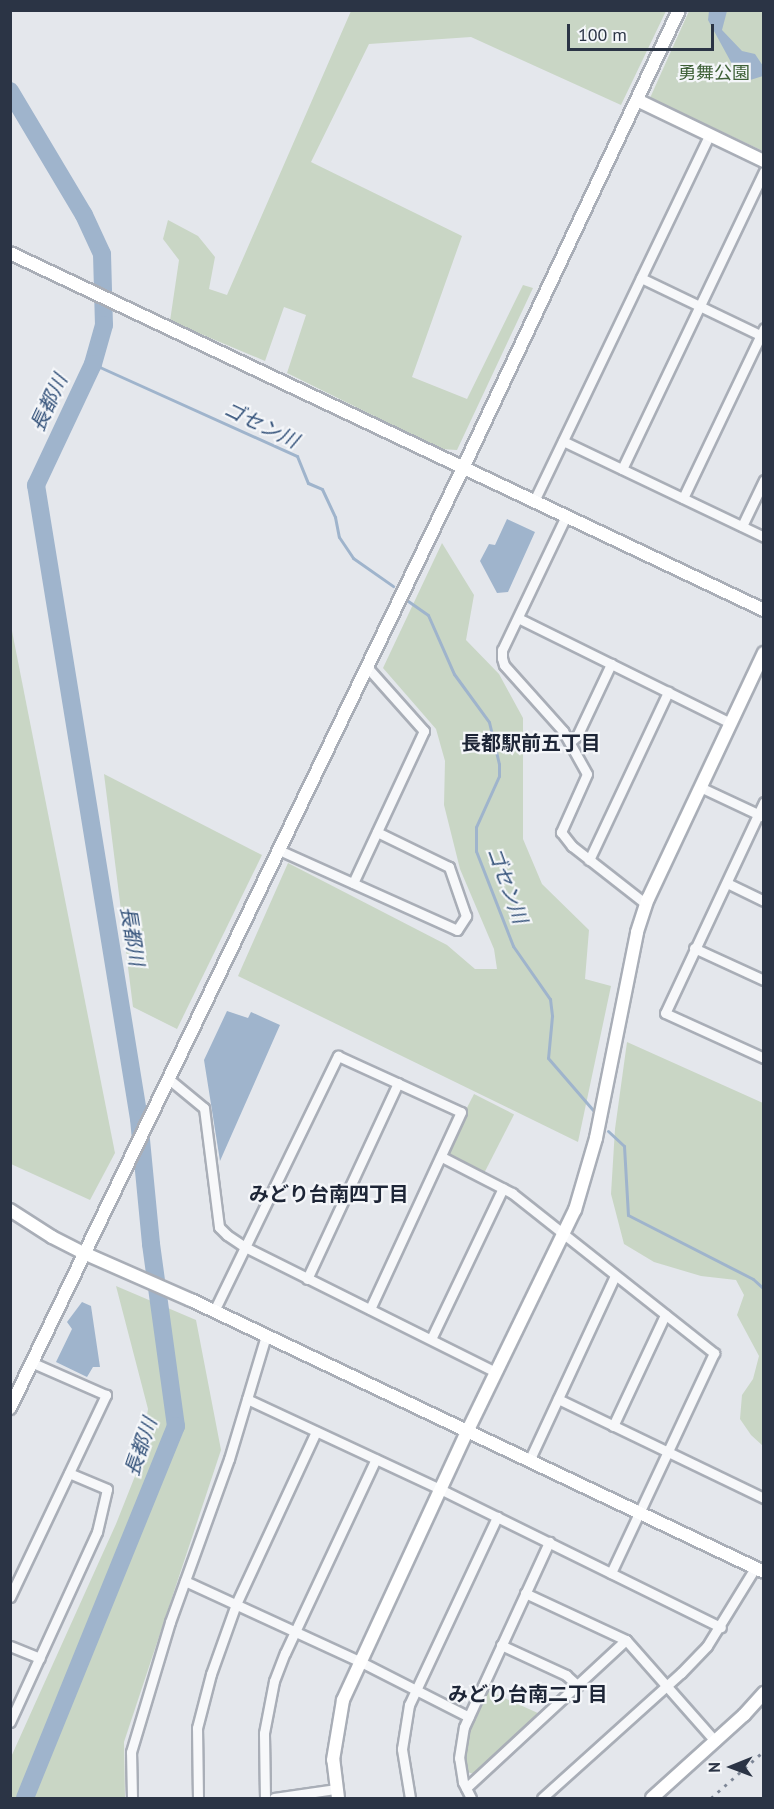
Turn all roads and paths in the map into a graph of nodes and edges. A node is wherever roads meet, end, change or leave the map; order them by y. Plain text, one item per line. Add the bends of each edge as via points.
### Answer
1 (679, 10) edge
2 (637, 100) junction
3 (709, 135) junction
4 (764, 160) edge
5 (764, 171) edge
6 (10, 253) edge
7 (641, 278) junction
8 (700, 306) junction
9 (762, 333) edge
10 (563, 441) junction
11 (463, 468) junction
12 (622, 469) junction
13 (764, 480) edge
14 (683, 498) junction
15 (534, 501) junction
16 (566, 516) junction
17 (742, 526) junction
18 (764, 537) edge
19 (764, 610) edge
20 (518, 618) junction
21 (764, 653) edge
22 (611, 664) junction
23 (366, 666) junction
24 (668, 692) junction
25 (730, 723) junction
26 (570, 742) junction
27 (700, 787) junction
28 (764, 802) edge
29 (761, 816) edge
30 (377, 832) junction
31 (279, 850) junction
32 (589, 860) junction
33 (353, 883) junction
34 (727, 883) junction
35 (764, 900) edge
36 (646, 904) junction
37 (694, 948) junction
38 (764, 980) edge
39 (764, 1058) edge
40 (171, 1080) junction
41 (398, 1083) junction
42 (442, 1157) junction
43 (503, 1188) junction
44 (10, 1210) edge
45 (562, 1235) junction
46 (244, 1247) junction
47 (86, 1254) junction
48 (615, 1276) junction
49 (307, 1279) junction
50 (370, 1309) junction
51 (214, 1311) junction
52 (665, 1315) junction
53 (266, 1336) junction
54 (430, 1339) junction
55 (33, 1363) junction
56 (496, 1372) junction
57 (247, 1399) junction
58 (558, 1399) junction
59 (10, 1408) edge
60 (613, 1426) junction
61 (316, 1431) junction
62 (467, 1432) junction
63 (668, 1452) junction
64 (376, 1459) junction
65 (529, 1461) junction
66 (69, 1473) junction
67 (440, 1489) junction
68 (764, 1498) edge
69 (639, 1513) junction
70 (497, 1517) junction
71 (549, 1542) junction
72 (759, 1570) edge
73 (611, 1573) junction
74 (185, 1581) junction
75 (525, 1593) junction
76 (10, 1597) edge
77 (236, 1604) junction
78 (721, 1627) junction
79 (295, 1632) junction
80 (626, 1640) junction
81 (501, 1645) junction
82 (10, 1646) edge
83 (40, 1658) junction
84 (359, 1661) junction
85 (579, 1686) junction
86 (667, 1686) junction
87 (416, 1690) junction
88 (764, 1693) edge
89 (469, 1717) junction
90 (10, 1722) edge
91 (715, 1741) junction
92 (466, 1788) junction
93 (337, 1794) edge
94 (132, 1798) edge
95 (198, 1798) edge
96 (265, 1798) edge
97 (274, 1798) edge
98 (410, 1798) edge
99 (471, 1798) edge
100 (542, 1798) edge
101 (652, 1798) edge

1 - 2 street
2 - 3 street
2 - 11 street
3 - 4 street
3 - 7 street
5 - 8 street
6 - 11 street
7 - 8 street
7 - 10 street
8 - 9 street
8 - 12 street
9 - 14 street
10 - 12 street
10 - 15 street
11 - 15 street
11 - 23 street
12 - 14 street
13 - 17 street
14 - 17 street
15 - 16 street
16 - 19 street
16 - 20 street
17 - 18 street
20 - 22 street
20 - 26 street via 502,650 504,665
21 - 25 street
22 - 24 street
22 - 26 street via 577,736
23 - 30 street via 424,731
23 - 31 street
24 - 25 street
24 - 32 street
25 - 27 street
26 - 32 street via 587,774 561,832
27 - 29 street
27 - 36 street
28 - 29 street
29 - 34 street
30 - 33 street
30 - 33 street via 448,867 466,916 457,930
31 - 33 street
31 - 40 street
32 - 36 street
34 - 35 street
34 - 37 street
36 - 45 street via 596,1138 575,1210
37 - 38 street
37 - 39 street via 665,1012
40 - 46 street via 204,1108 219,1227
40 - 47 street
41 - 42 street via 461,1112
41 - 46 street via 338,1056
41 - 49 street
42 - 43 street
42 - 50 street
43 - 45 street
43 - 54 street
44 - 47 street
45 - 48 street
45 - 56 street
46 - 49 street
46 - 51 street
47 - 51 street
47 - 55 street
48 - 52 street
48 - 58 street
49 - 50 street
50 - 54 street
51 - 53 street
52 - 60 street
52 - 63 street via 714,1353
53 - 57 street
53 - 62 street
54 - 56 street
55 - 59 street
55 - 66 street via 106,1395
56 - 62 street
57 - 61 street
57 - 74 street
58 - 60 street
58 - 65 street
60 - 63 street
61 - 64 street
61 - 77 street
62 - 65 street
62 - 67 street
63 - 68 street
63 - 69 street
64 - 67 street
64 - 79 street
65 - 69 street
66 - 76 street
66 - 83 street via 107,1489 97,1532
67 - 70 street
67 - 84 street
69 - 72 street
69 - 73 street
70 - 71 street
70 - 87 street
71 - 73 street
71 - 75 street
72 - 78 street
73 - 78 street
74 - 77 street
74 - 94 street via 131,1752
75 - 80 street
75 - 81 street
77 - 79 street
77 - 95 street via 199,1716
78 - 86 street
79 - 84 street
79 - 96 street via 279,1668 266,1719
80 - 85 street
80 - 86 street
81 - 85 street via 566,1675
81 - 89 street
82 - 83 street
83 - 90 street
84 - 87 street
84 - 93 street via 336,1730 333,1760
85 - 92 street
86 - 91 street
86 - 100 street
87 - 89 street
87 - 98 street via 404,1724 402,1749
88 - 91 street
89 - 92 street via 459,1748
91 - 101 street
92 - 99 street
93 - 97 street

